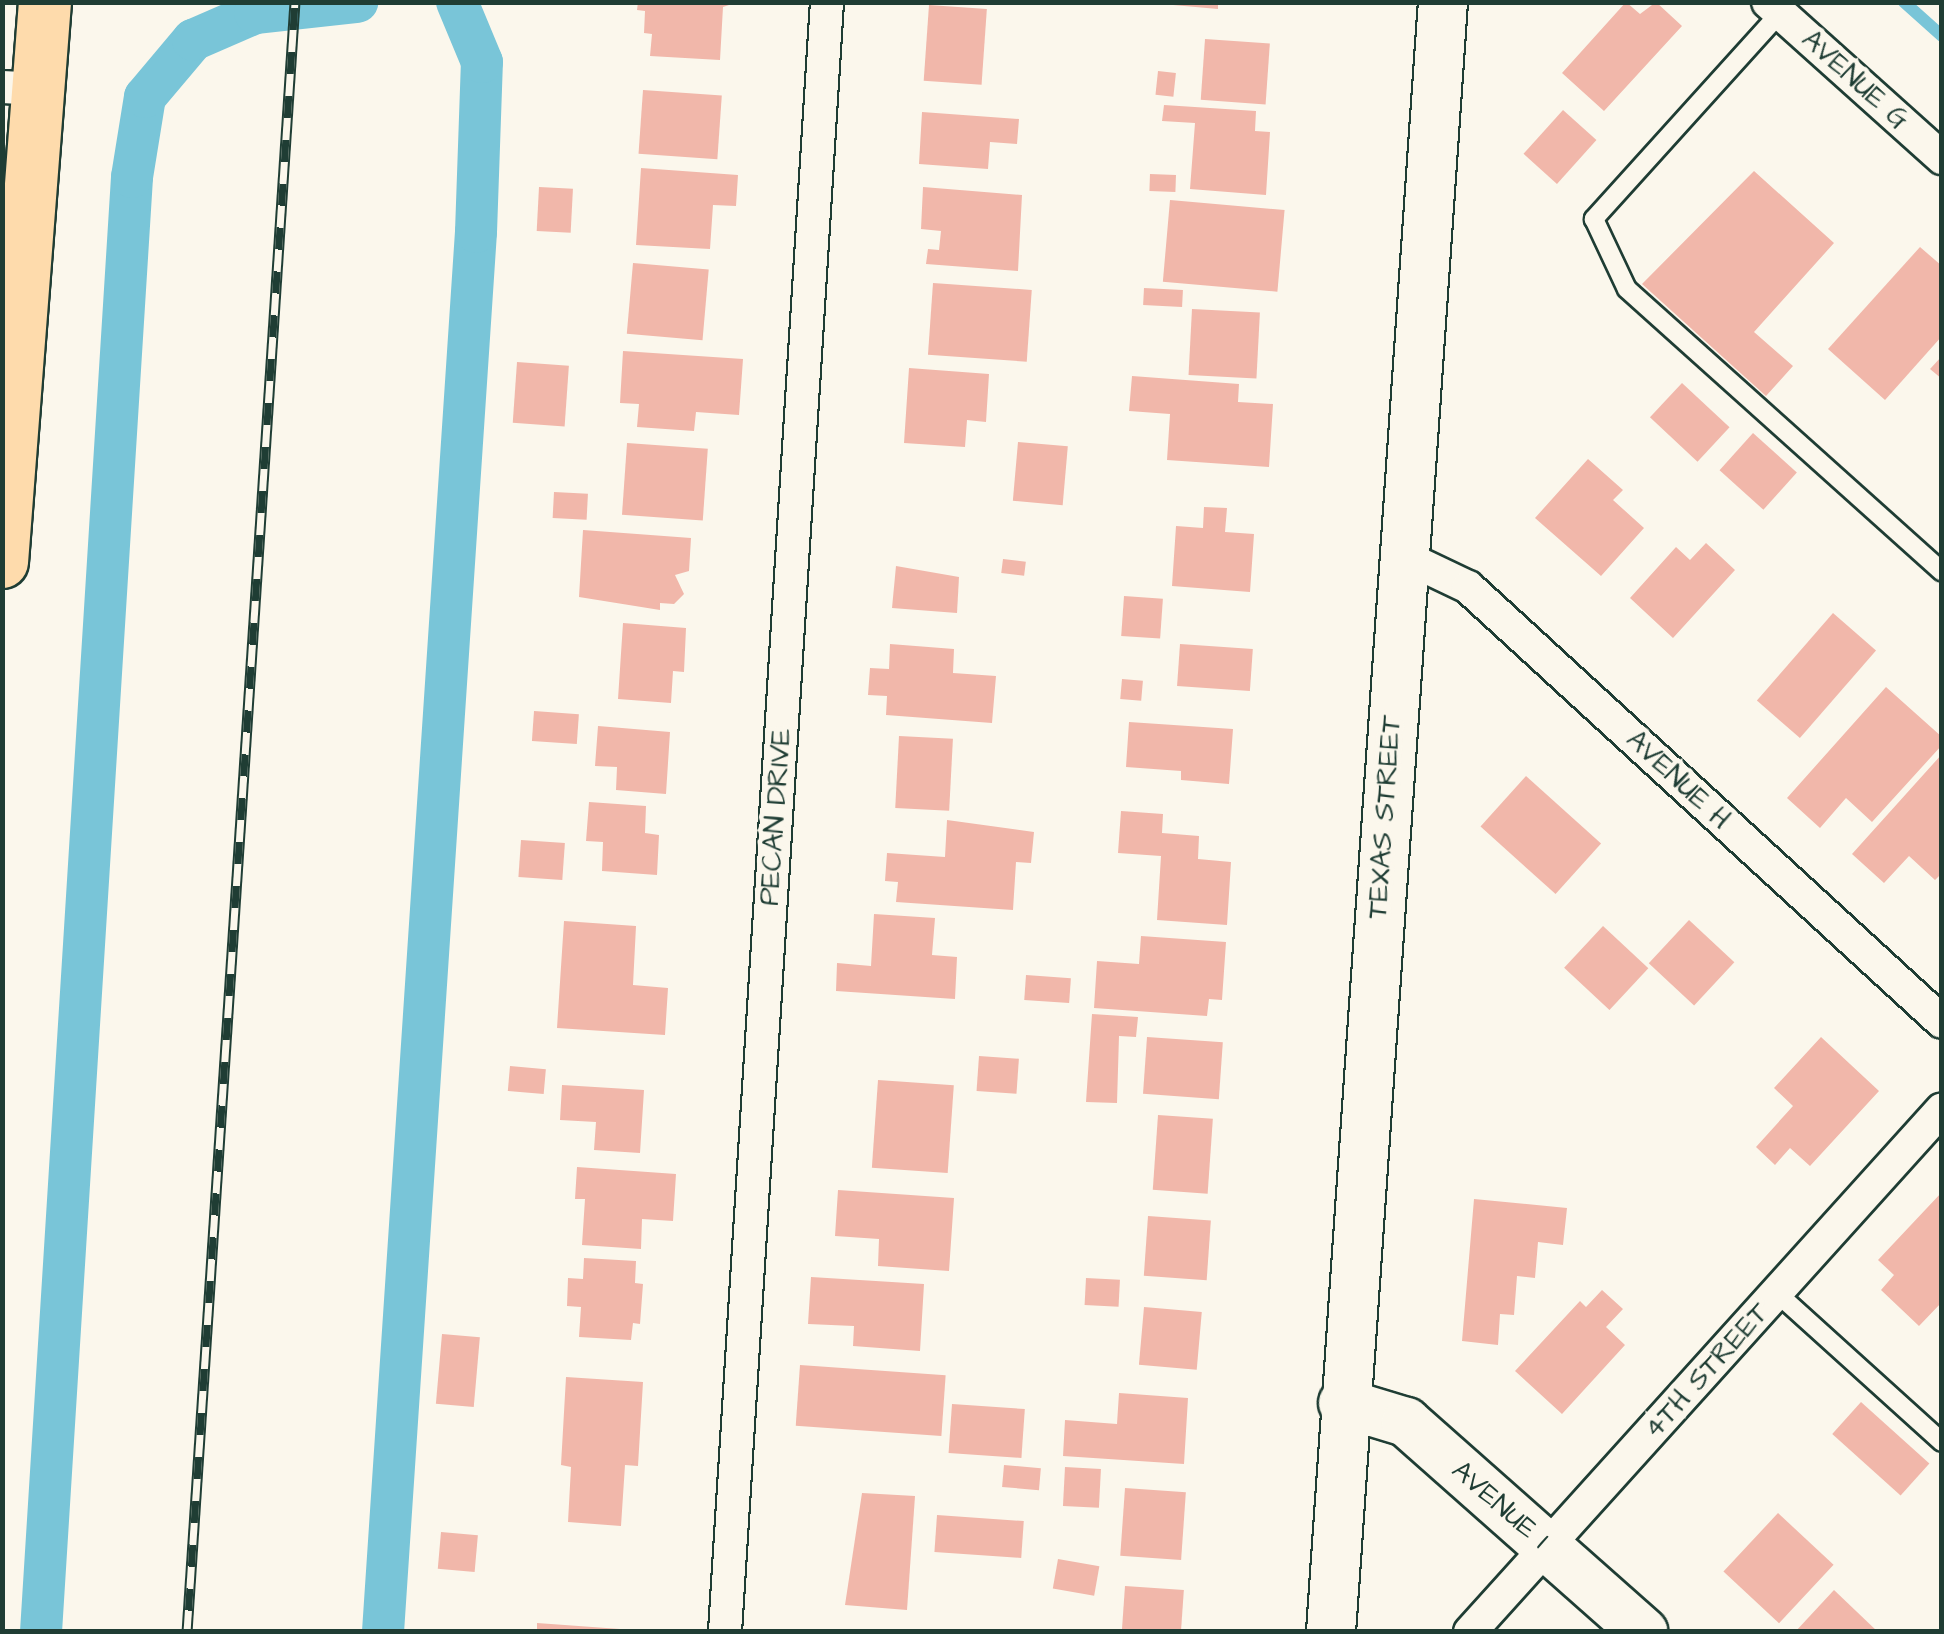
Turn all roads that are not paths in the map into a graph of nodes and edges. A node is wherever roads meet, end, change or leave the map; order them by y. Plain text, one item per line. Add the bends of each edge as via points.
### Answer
1 (46, 2) edge
2 (827, 2) edge
3 (1442, 2) edge
4 (1774, 8) edge
5 (19, 88) edge
6 (1942, 158) edge
7 (1404, 556) junction
8 (2, 562) edge
9 (1942, 572) edge
10 (1942, 1022) edge
11 (1942, 1110) edge
12 (1777, 1293) junction
13 (1343, 1402) junction
14 (1942, 1442) edge
15 (1549, 1547) junction
16 (725, 1632) edge
17 (1331, 1632) edge
18 (1470, 1632) edge
19 (1643, 1632) edge

1 - 5 main road
2 - 16 street, PECAN DRIVE
3 - 7 street, TEXAS STREET
4 - 6 street, AVENUE G
4 - 9 lane via 1594,219 1627,289
5 - 8 main road
7 - 10 street, AVENUE H via 1468,586
7 - 13 street, TEXAS STREET
11 - 12 street, 4TH STREET
12 - 14 lane
12 - 15 street, 4TH STREET
13 - 15 street, AVENUE I via 1406,1422
13 - 17 street, TEXAS STREET
15 - 18 street, 4TH STREET
15 - 19 street, AVENUE I

